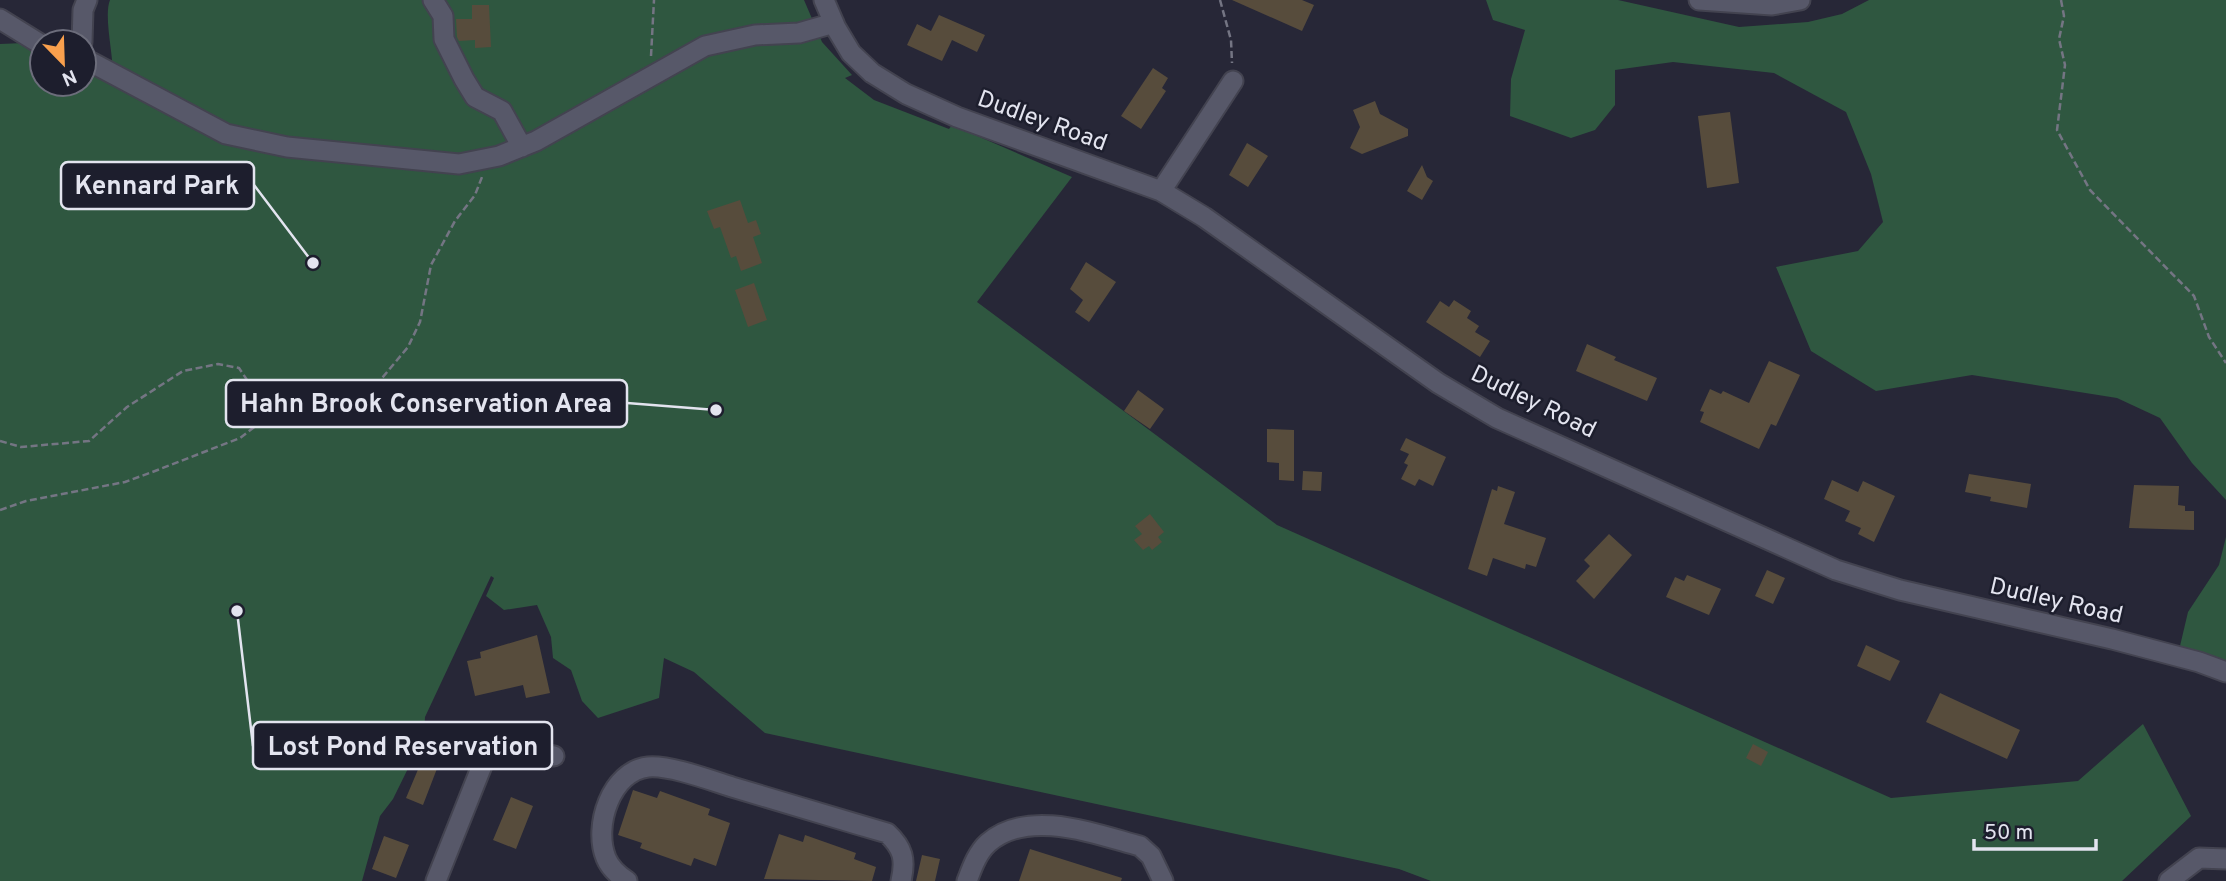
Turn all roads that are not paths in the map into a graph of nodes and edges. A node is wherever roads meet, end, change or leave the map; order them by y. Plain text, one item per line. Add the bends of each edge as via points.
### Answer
1 (87, 0) edge
2 (433, 0) edge
3 (824, 0) edge
4 (1699, 0) edge
5 (1800, 0) edge
6 (0, 19) edge
7 (834, 23) junction
8 (82, 28) edge
9 (28, 36) edge
10 (98, 65) edge
11 (1233, 80) road end
12 (522, 147) junction
13 (1160, 191) junction
14 (2226, 672) edge
15 (554, 756) dead end
16 (2226, 859) edge
17 (436, 881) edge
18 (627, 881) edge
19 (901, 881) edge
20 (967, 881) edge
21 (1163, 881) edge
22 (2169, 881) edge

1 - 8 street
2 - 12 street via 443,16 444,39 464,79 475,97 502,111
3 - 7 street, Dudley Road
4 - 5 street via 1772,5
6 - 9 street
7 - 12 street via 799,33 755,35 705,46
7 - 13 street, Dudley Road via 858,60 906,94 1061,157
10 - 12 street via 226,134 287,147 459,164
11 - 13 street
13 - 14 street, Dudley Road via 1204,217 1438,383 1497,418 1836,570
15 - 17 street via 489,748
16 - 22 street via 2199,858
18 - 19 street via 606,860 602,826 621,780 636,769 652,767 887,833 904,855
20 - 21 street via 988,843 1021,826 1039,825 1140,846 1151,856

